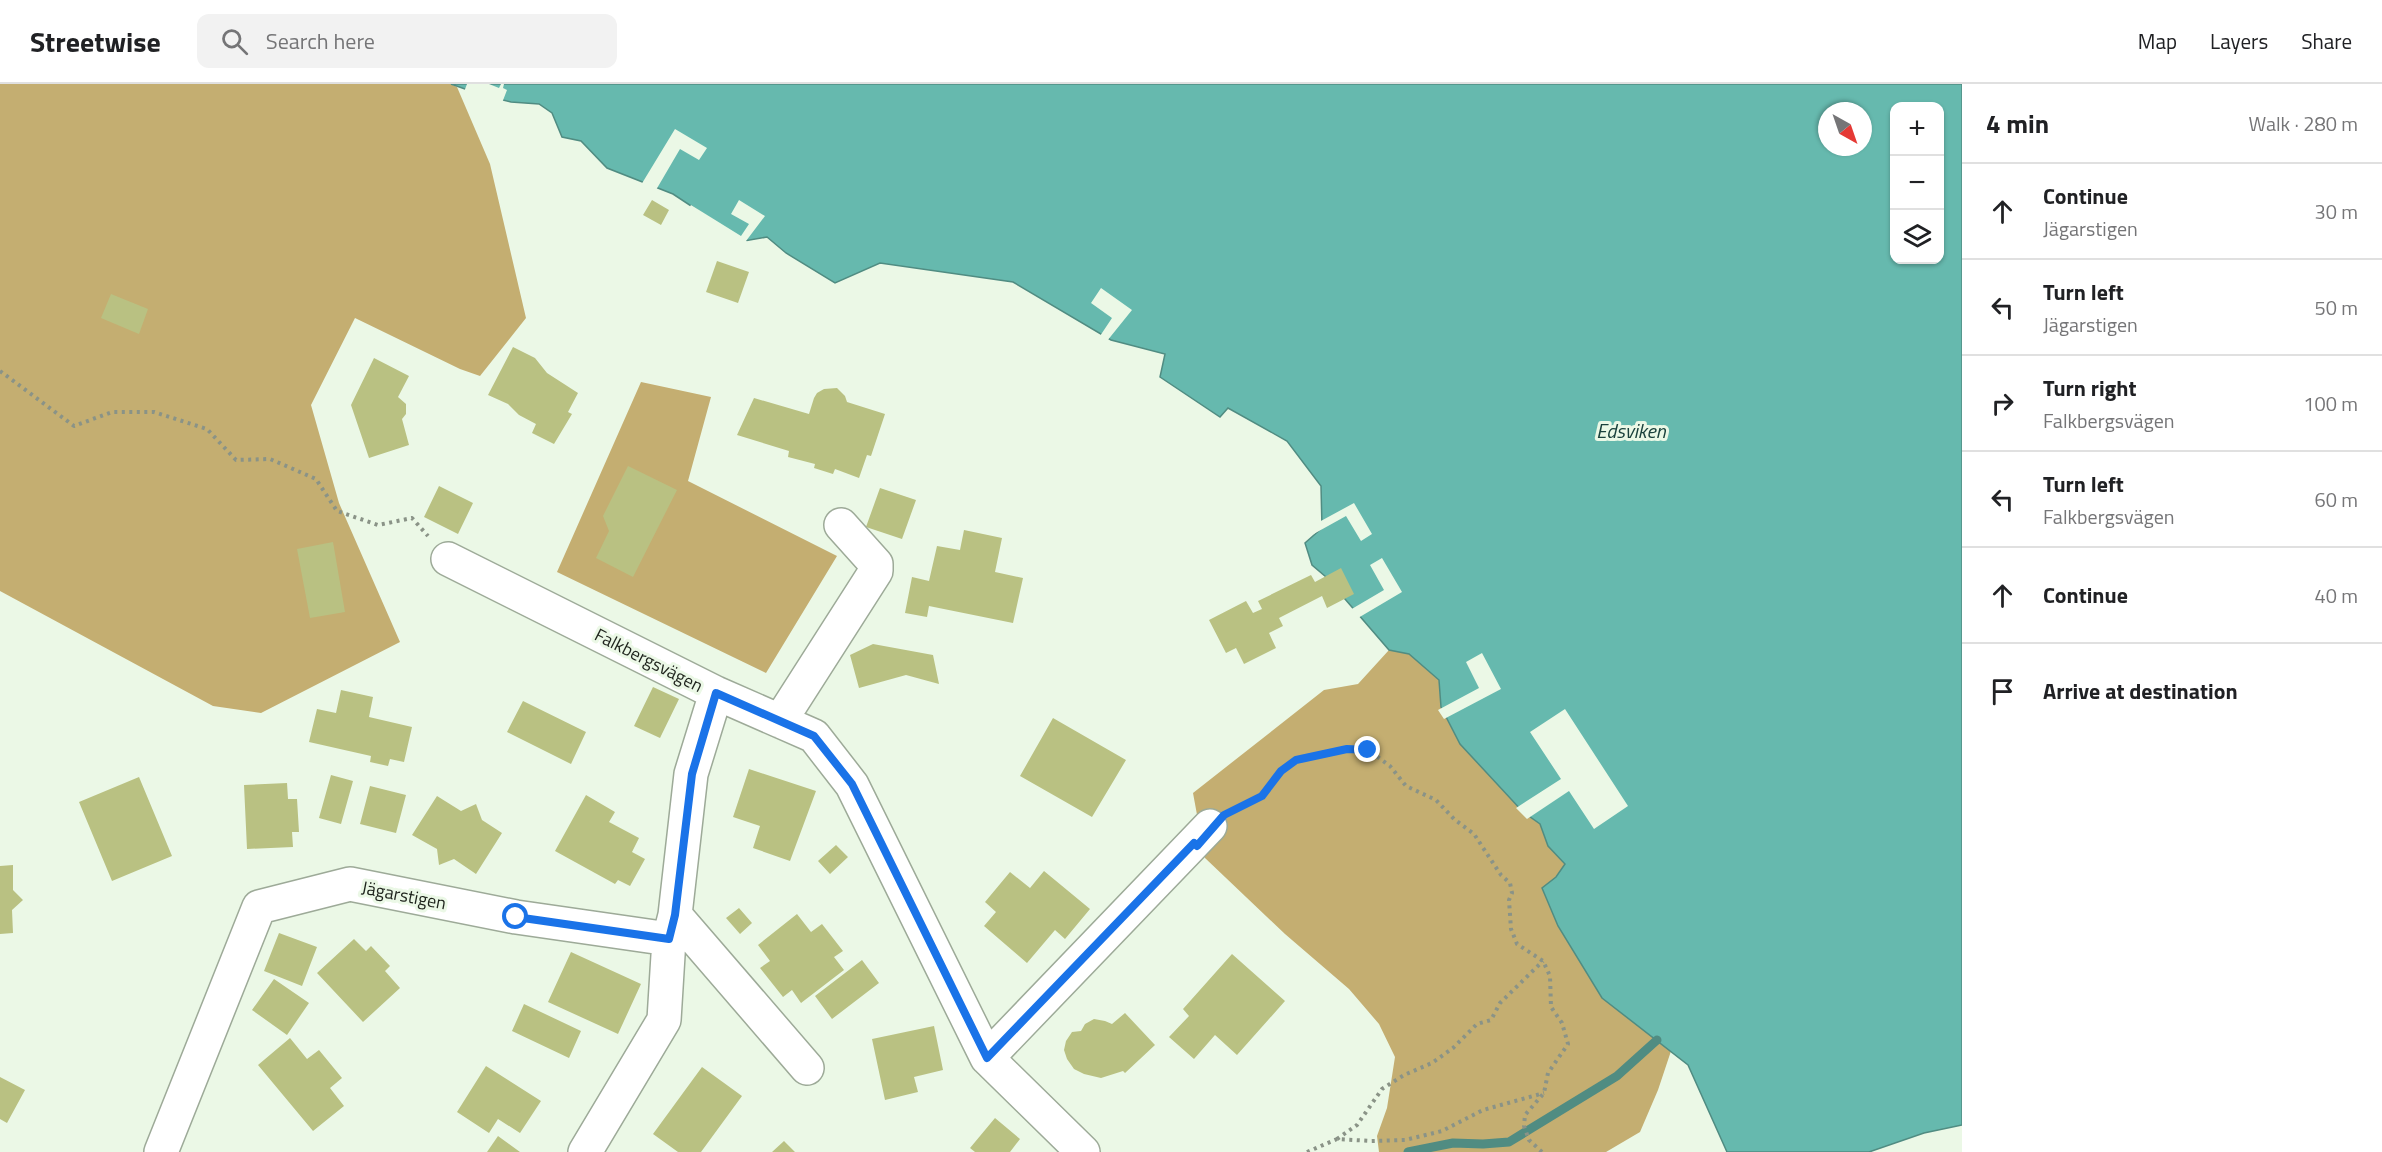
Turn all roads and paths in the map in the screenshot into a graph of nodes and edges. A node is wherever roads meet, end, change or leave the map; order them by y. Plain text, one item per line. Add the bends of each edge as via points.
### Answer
1 (0, 370) edge
2 (841, 525) dead end
3 (448, 559) joint
4 (716, 693) junction
5 (780, 721) junction
6 (1221, 819) joint
7 (672, 927) junction
8 (1543, 961) junction
9 (987, 1058) junction
10 (807, 1068) dead end
11 (1544, 1093) junction
12 (1337, 1138) junction
13 (161, 1152) edge
14 (585, 1152) edge
15 (1083, 1152) edge
16 (1307, 1152) edge
17 (1542, 1152) edge

1 - 3 path via 74,426 112,412 154,412 207,429 236,460 270,459 316,479 337,511 378,525 412,518
2 - 5 street via 876,564 876,571
3 - 4 street, Falkbergsvägen
4 - 5 street, Falkbergsvägen
4 - 7 street via 692,774
5 - 9 street, Falkbergsvägen via 814,736 852,784
6 - 8 path via 1262,796 1281,771 1296,760 1347,749 1368,750 1390,766 1407,786 1436,800 1474,834 1510,883 1511,929 1516,944
6 - 9 street
7 - 10 street
7 - 13 street, Jägarstigen via 516,917 350,884 259,907
7 - 14 street via 664,1020
8 - 11 path via 1550,976 1551,1006 1562,1023 1568,1044 1548,1073
8 - 12 path via 1500,1003 1491,1020 1478,1024 1432,1063 1382,1089 1357,1125
9 - 15 street, Falkbergsvägen
11 - 12 path via 1483,1110 1442,1131 1405,1140
11 - 17 path via 1525,1115 1524,1126 1529,1140
12 - 16 path

